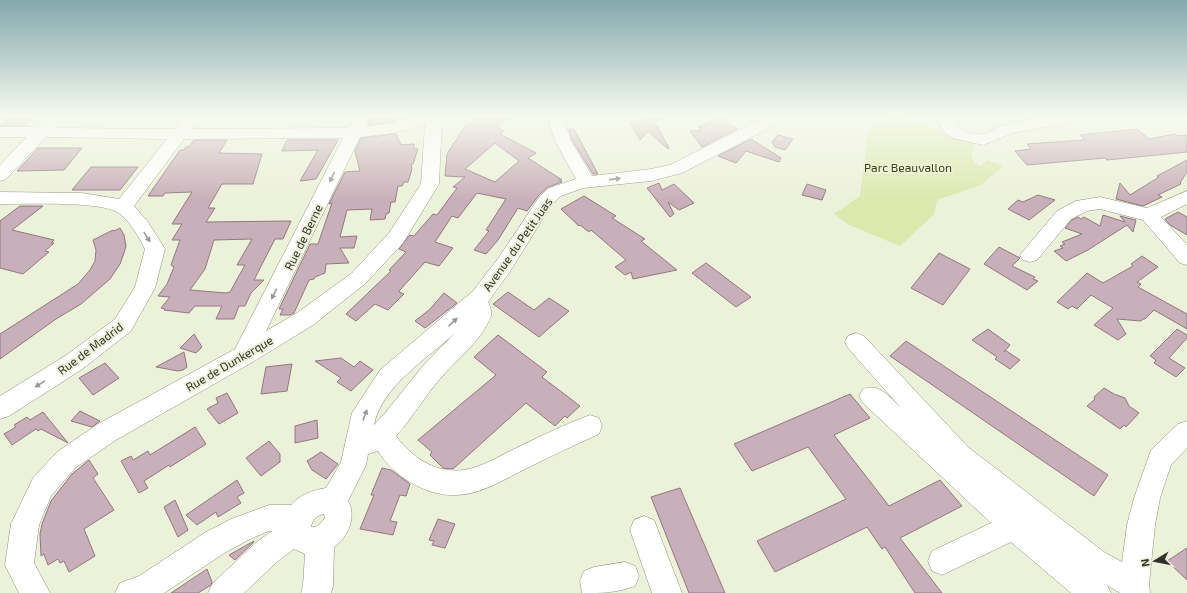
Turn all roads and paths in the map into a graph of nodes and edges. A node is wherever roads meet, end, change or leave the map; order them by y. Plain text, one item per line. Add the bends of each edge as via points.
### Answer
1 (30, 145) edge
2 (172, 145) edge
3 (348, 145) edge
4 (432, 145) edge
5 (565, 145) edge
6 (724, 145) edge
7 (0, 175) edge
8 (587, 182) junction
9 (1187, 197) edge
10 (0, 198) edge
11 (122, 207) junction
12 (1149, 215) junction
13 (1030, 255) dead end
14 (1187, 258) edge
15 (474, 302) junction
16 (856, 342) dead end
17 (243, 356) junction
18 (871, 396) dead end
19 (0, 409) edge
20 (590, 426) dead end
21 (1187, 432) edge
22 (381, 435) junction
23 (355, 453) junction
24 (1014, 526) junction
25 (305, 530) junction
26 (644, 530) dead end
27 (942, 561) dead end
28 (625, 576) dead end
29 (1135, 589) edge
30 (35, 593) edge
31 (130, 593) edge
32 (223, 593) edge
33 (316, 593) edge
34 (596, 593) edge
35 (667, 593) edge
36 (1096, 593) edge

1 - 7 street
2 - 11 street
3 -> 17 street, Rue de Berne
4 - 17 street, Rue de Dunkerque via 430,184 396,238 359,278 305,318
5 - 8 street
8 -> 6 street, Avenue du Petit Juas via 650,175 676,169
8 - 15 street, Avenue du Petit Juas via 555,192 546,200 504,265
9 - 12 street
10 - 11 street, Rue de Madrid via 100,201
11 -> 19 street, Rue de Madrid via 138,222 155,248 145,288 123,325 73,363
12 - 13 street via 1100,203 1083,205 1064,214
12 - 14 street
15 - 22 street via 480,307 480,315 474,325
23 -> 15 street, Avenue du Petit Juas via 364,413 388,376
16 - 29 street via 959,455 1094,562
17 - 30 street, Rue de Dunkerque via 107,432 66,460 42,487 25,524 18,565
18 - 24 street
20 - 22 street via 470,481 446,483 424,476 401,462
21 - 29 street via 1160,458 1141,525
22 - 23 street
23 - 25 street, Avenue du Petit Juas via 352,465 332,503 339,511 338,522 332,532
24 - 27 street
24 - 36 street
25 - 31 street via 269,518 216,542 146,588
25 - 32 street via 263,556
25 - 33 street via 318,586
26 - 35 street
28 - 34 street via 594,581

